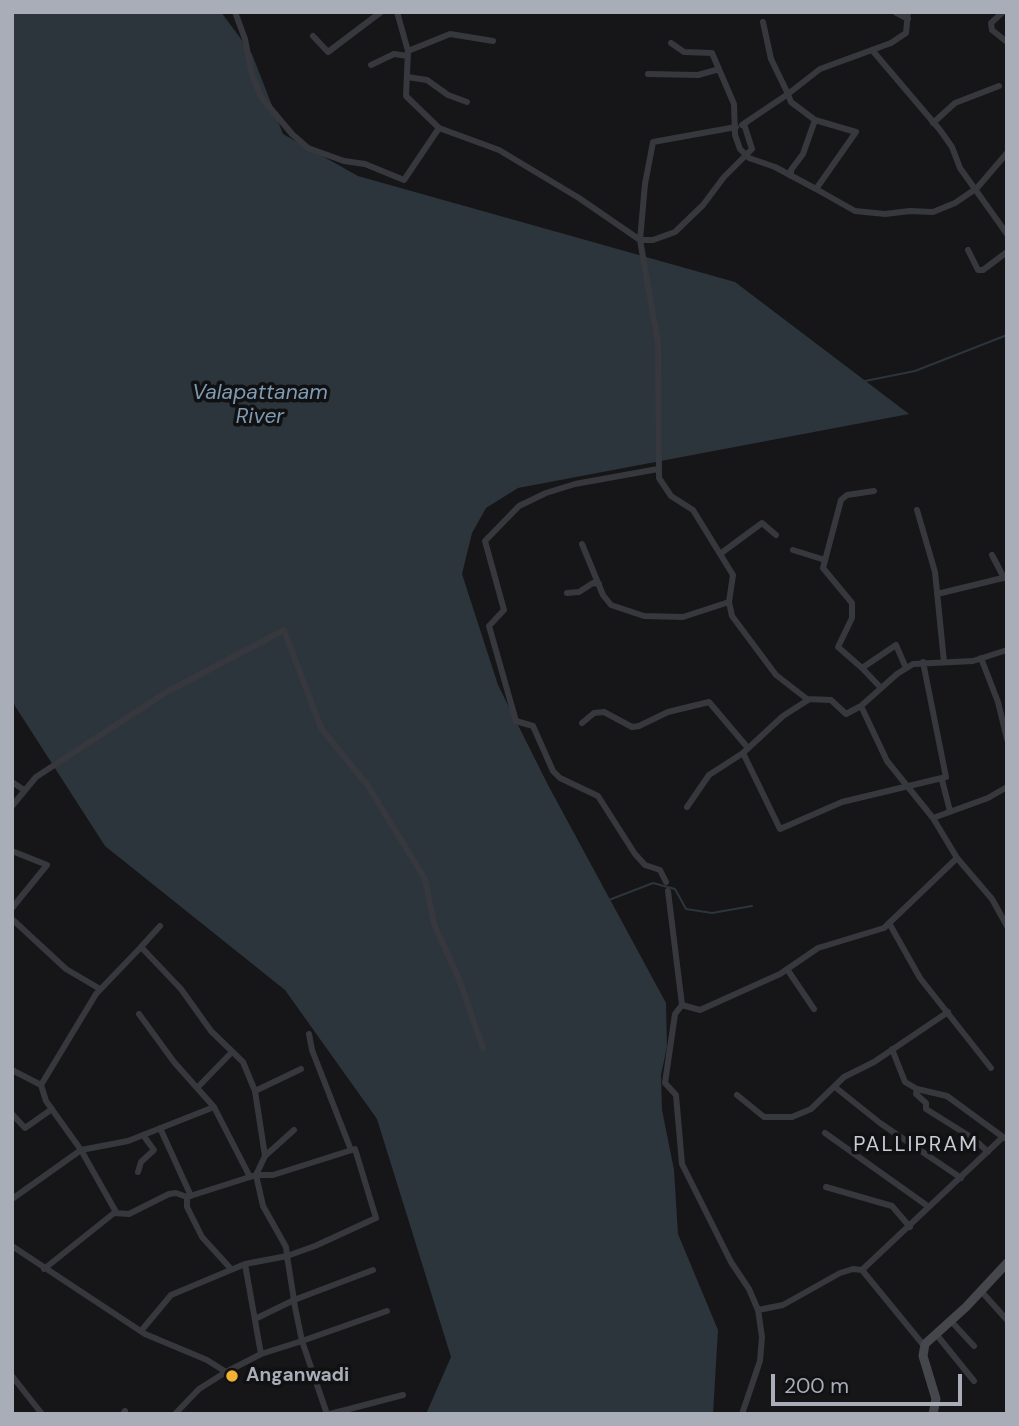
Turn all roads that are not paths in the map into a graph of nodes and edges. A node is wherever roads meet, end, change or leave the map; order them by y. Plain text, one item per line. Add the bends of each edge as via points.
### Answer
1 (235, 12) edge
2 (381, 12) edge
3 (397, 12) edge
4 (895, 12) edge
5 (1003, 12) edge
6 (908, 15) edge
7 (764, 22) dead end
8 (313, 36) dead end
9 (493, 41) dead end
10 (1007, 42) edge
11 (671, 43) dead end
12 (872, 50) junction
13 (408, 54) junction
14 (371, 65) dead end
15 (716, 69) junction
16 (648, 74) dead end
17 (407, 77) junction
18 (999, 86) dead end
19 (788, 94) junction
20 (467, 102) dead end
21 (815, 120) junction
22 (933, 122) junction
23 (739, 126) junction
24 (439, 128) junction
25 (1007, 153) edge
26 (746, 156) junction
27 (791, 176) junction
28 (976, 188) junction
29 (816, 189) junction
30 (1007, 234) edge
31 (640, 240) junction
32 (968, 250) dead end
33 (1007, 252) edge
34 (658, 469) junction
35 (874, 491) dead end
36 (917, 510) dead end
37 (776, 535) dead end
38 (582, 544) dead end
39 (793, 550) dead end
40 (720, 554) junction
41 (992, 555) dead end
42 (825, 560) junction
43 (1006, 578) edge
44 (599, 584) junction
45 (567, 593) dead end
46 (937, 594) junction
47 (729, 602) junction
48 (1007, 650) edge
49 (981, 659) junction
50 (923, 662) junction
51 (944, 662) junction
52 (862, 668) junction
53 (906, 668) junction
54 (881, 688) junction
55 (808, 700) junction
56 (862, 706) junction
57 (582, 723) dead end
58 (1007, 739) edge
59 (746, 750) junction
60 (942, 780) junction
61 (12, 782) edge
62 (907, 785) junction
63 (1007, 788) edge
64 (24, 790) junction
65 (12, 806) edge
66 (687, 807) dead end
67 (950, 811) junction
68 (933, 818) junction
69 (12, 851) edge
70 (957, 858) junction
71 (666, 882) dead end
72 (668, 891) dead end
73 (12, 908) edge
74 (12, 919) edge
75 (889, 923) junction
76 (160, 926) dead end
77 (1007, 926) edge
78 (141, 947) junction
79 (787, 969) junction
80 (100, 989) junction
81 (682, 1005) junction
82 (814, 1009) dead end
83 (948, 1012) junction
84 (139, 1014) dead end
85 (309, 1034) dead end
86 (483, 1048) dead end
87 (892, 1049) junction
88 (232, 1052) junction
89 (301, 1069) dead end
90 (991, 1069) dead end
91 (12, 1070) edge
92 (41, 1085) junction
93 (835, 1087) junction
94 (197, 1088) junction
95 (917, 1090) junction
96 (255, 1091) junction
97 (737, 1095) dead end
98 (214, 1107) junction
99 (52, 1109) junction
100 (12, 1114) edge
101 (160, 1128) junction
102 (294, 1130) dead end
103 (825, 1133) dead end
104 (143, 1135) junction
105 (1005, 1138) edge
106 (81, 1150) junction
107 (351, 1150) junction
108 (988, 1152) junction
109 (265, 1156) junction
110 (138, 1172) dead end
111 (253, 1176) junction
112 (961, 1178) junction
113 (826, 1187) dead end
114 (189, 1197) junction
115 (12, 1199) edge
116 (929, 1207) junction
117 (116, 1212) junction
118 (910, 1227) junction
119 (12, 1246) edge
120 (287, 1256) junction
121 (245, 1264) junction
122 (1007, 1264) edge
123 (44, 1269) junction
124 (231, 1269) junction
125 (373, 1270) dead end
126 (862, 1270) junction
127 (981, 1291) junction
128 (294, 1300) junction
129 (758, 1310) junction
130 (387, 1311) dead end
131 (256, 1319) junction
132 (950, 1320) junction
133 (1007, 1320) edge
134 (141, 1331) junction
135 (936, 1334) junction
136 (302, 1341) junction
137 (974, 1346) dead end
138 (925, 1347) junction
139 (261, 1354) junction
140 (226, 1372) junction
141 (12, 1376) edge
142 (974, 1381) dead end
143 (403, 1395) dead end
144 (743, 1413) edge
145 (42, 1414) edge
146 (175, 1414) edge
147 (329, 1414) edge
148 (933, 1414) edge

1 - 24 street via 261,97 309,148 404,180
2 - 8 street via 328,52
3 - 13 street
4 - 6 street
5 - 10 street via 991,23 992,30
6 - 12 street via 906,33
7 - 19 street via 771,58
9 - 13 street via 450,34
11 - 15 street via 684,51 712,53
12 - 19 street via 820,69
12 - 22 street
13 - 14 street via 394,54
13 - 17 street
15 - 16 street via 698,75
15 - 23 street via 732,98
17 - 20 street via 427,80
17 - 24 street via 407,96
18 - 22 street via 955,103
19 - 21 street via 791,102
19 - 23 street
21 - 27 street
21 - 29 street via 856,132
22 - 28 street
23 - 26 street via 736,141
23 - 26 street via 752,145
23 - 31 street via 653,142
24 - 31 street via 499,150
25 - 28 street
26 - 27 street
26 - 31 street via 675,232
27 - 29 street
28 - 29 street via 955,204 933,212 885,215 855,211
28 - 30 street
31 - 34 street via 658,343
32 - 33 street via 978,270
34 - 40 street via 671,496 693,510
34 - 71 street via 546,493 519,506 485,541 504,610 489,626 516,722 533,726 553,771 598,796 635,855 660,870
35 - 42 street via 841,499
36 - 46 street
37 - 40 street via 762,523
38 - 44 street
39 - 42 street
40 - 47 street via 733,575
41 - 43 street
42 - 52 street via 824,572 852,603 852,618 838,647
43 - 46 street
44 - 45 street
44 - 47 street via 611,606 644,616 683,617
46 - 51 street
47 - 55 street via 741,631 776,675
48 - 49 street
49 - 51 street
49 - 58 street
50 - 51 street
50 - 53 street
50 - 60 street via 947,774
52 - 53 street via 893,644
52 - 54 street
53 - 54 street
54 - 56 street
55 - 56 street via 831,700 846,714
55 - 59 street
56 - 62 street via 887,761
57 - 59 street via 594,713 604,712 632,727 639,726 655,716 709,702
59 - 62 street via 780,829 842,802
59 - 66 street via 709,775
60 - 62 street
60 - 67 street
61 - 64 street
62 - 68 street
63 - 67 street
64 - 65 street
64 - 86 street via 36,777 166,693 284,630 321,728 368,786 425,879 435,924
67 - 68 street
68 - 70 street
69 - 73 street via 47,865
70 - 75 street
70 - 77 street via 992,899
72 - 81 street
74 - 80 street via 66,969
75 - 79 street via 818,948
75 - 83 street via 913,968
76 - 78 street
78 - 80 street
78 - 88 street
79 - 81 street via 700,1010
79 - 82 street
80 - 92 street
81 - 129 street via 675,1014 665,1083 676,1095 682,1164
83 - 87 street
83 - 90 street
84 - 94 street
85 - 107 street
87 - 93 street
87 - 95 street via 905,1082
88 - 94 street
88 - 96 street via 243,1062
89 - 96 street
91 - 92 street
92 - 99 street
93 - 97 street via 811,1109 773,1119
93 - 112 street
94 - 98 street
95 - 105 street via 947,1096
95 - 108 street via 926,1109
96 - 109 street
98 - 101 street
98 - 111 street
99 - 100 street via 25,1128
99 - 106 street
101 - 104 street
101 - 114 street
102 - 109 street
103 - 116 street
104 - 106 street
104 - 110 street via 154,1150
105 - 108 street
106 - 115 street
106 - 117 street
107 - 111 street via 273,1175
107 - 120 street via 355,1149 359,1158 376,1218
108 - 112 street
109 - 111 street
111 - 114 street
111 - 120 street
112 - 116 street
113 - 118 street via 892,1206
114 - 117 street via 173,1193 129,1214
114 - 124 street via 187,1207 202,1237
116 - 118 street
117 - 123 street
118 - 126 street
119 - 123 street
120 - 121 street
120 - 128 street
121 - 124 street
121 - 131 street
122 - 127 main road
123 - 134 street
124 - 134 street via 171,1295
125 - 128 street
126 - 129 street via 840,1273 783,1306
126 - 138 street
127 - 132 main road
127 - 133 street
128 - 131 street
128 - 136 street
129 - 144 street via 760,1361
130 - 136 street
131 - 139 street
132 - 135 main road
132 - 137 street
134 - 140 street
135 - 138 main road
135 - 142 street
136 - 139 street
136 - 147 street
138 - 148 main road via 923,1356 936,1399
139 - 140 street
140 - 146 street
141 - 145 street
143 - 147 street

